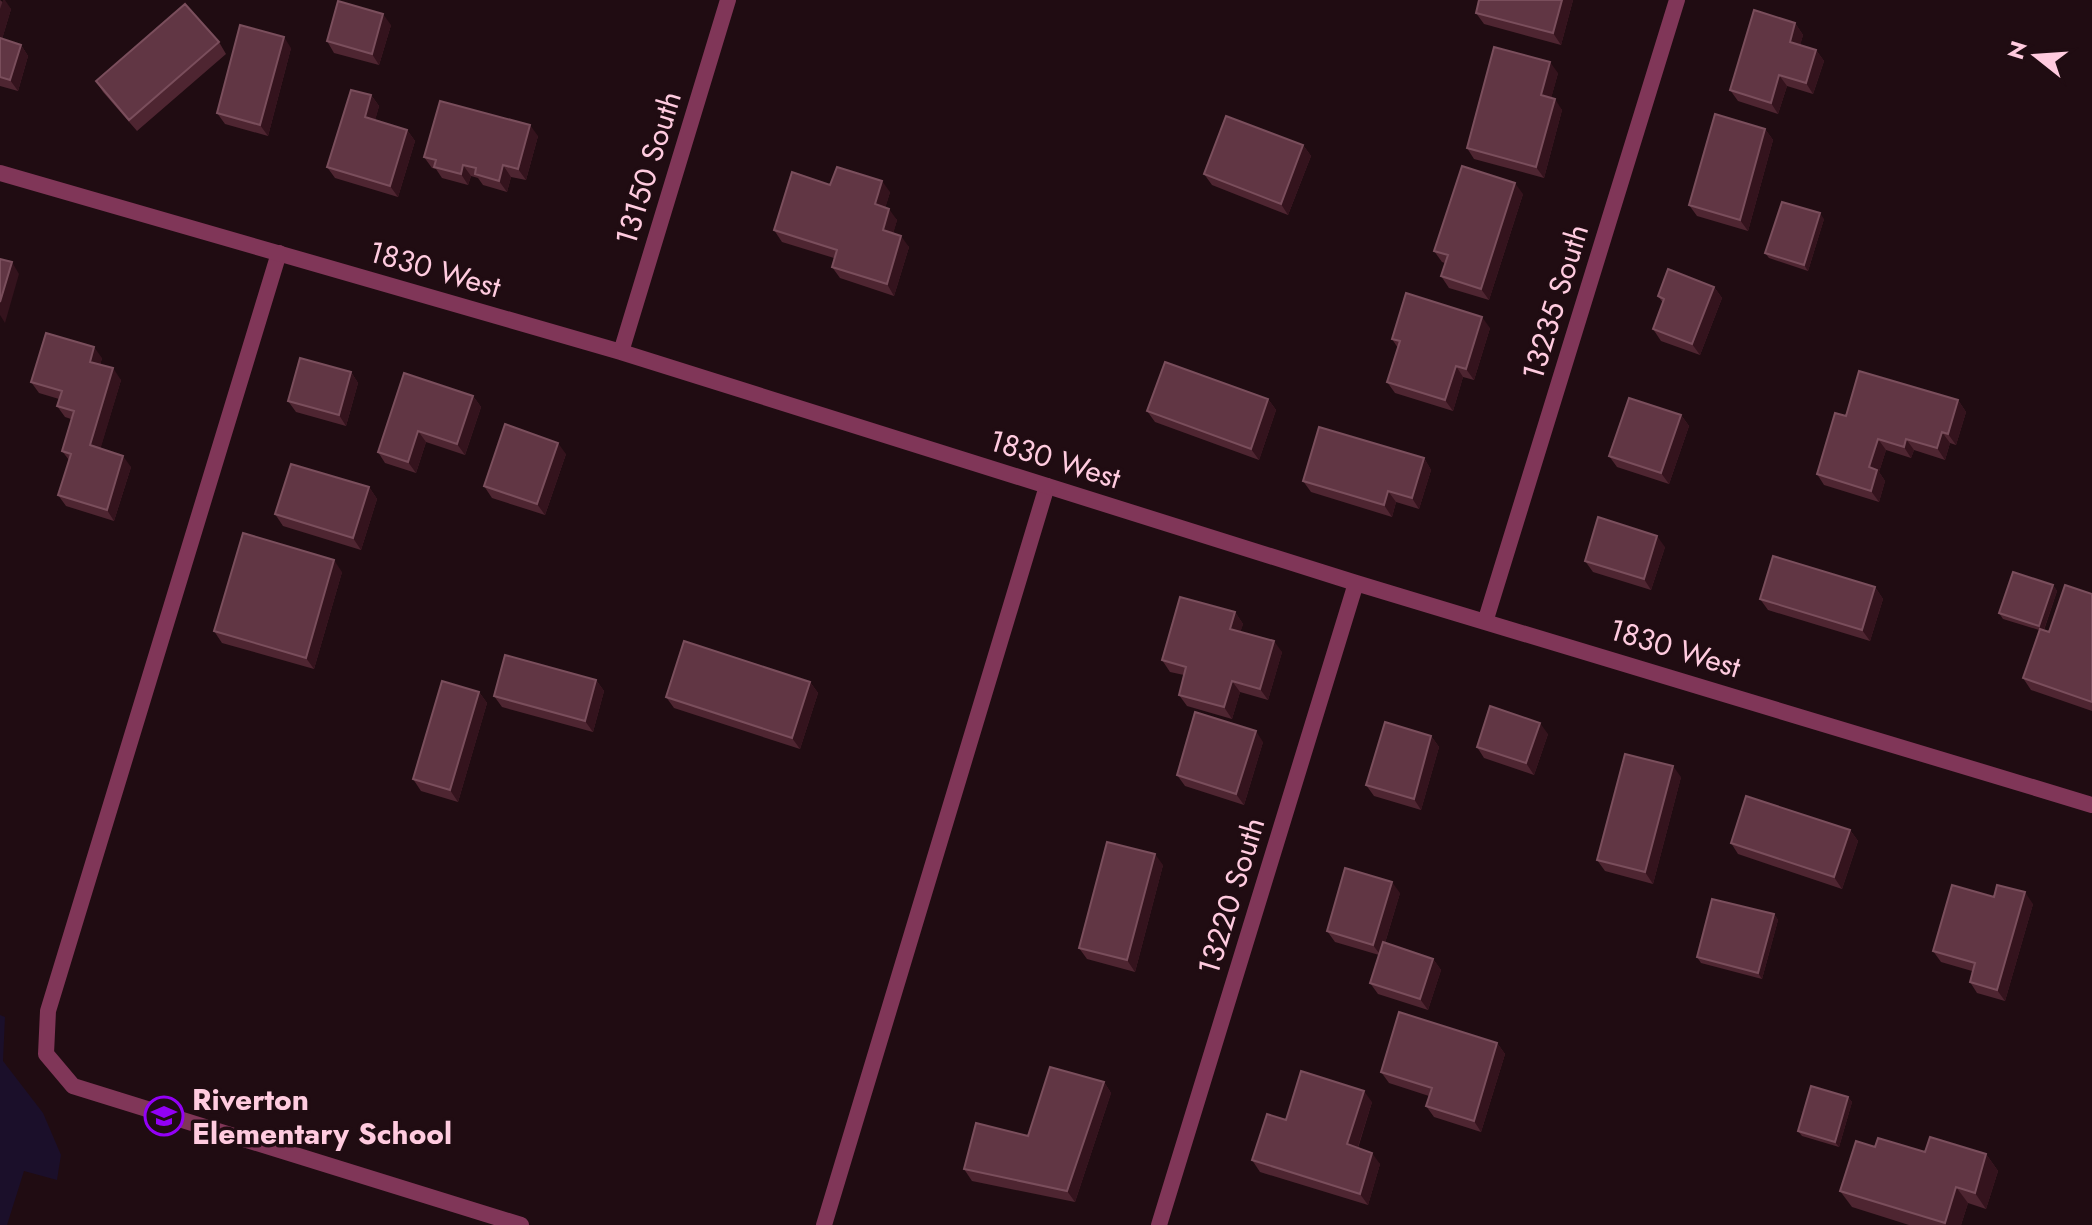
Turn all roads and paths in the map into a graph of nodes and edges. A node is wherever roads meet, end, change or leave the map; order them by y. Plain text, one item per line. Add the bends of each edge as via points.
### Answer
1 (728, 0) edge
2 (1677, 0) edge
3 (0, 173) edge
4 (279, 253) junction
5 (621, 352) junction
6 (1047, 486) junction
7 (1356, 583) junction
8 (1486, 619) junction
9 (2092, 805) edge
10 (521, 1225) edge
11 (824, 1225) edge
12 (1159, 1225) edge

1 - 5 street, 13150 South
2 - 8 street, 13235 South
3 - 4 street, 1830 West
4 - 5 street, 1830 West
4 - 10 street via 48,1011 46,1054 73,1086
5 - 6 street, 1830 West
6 - 7 street, 1830 West
6 - 11 street
7 - 8 street, 1830 West
7 - 12 street, 13220 South
8 - 9 street, 1830 West

